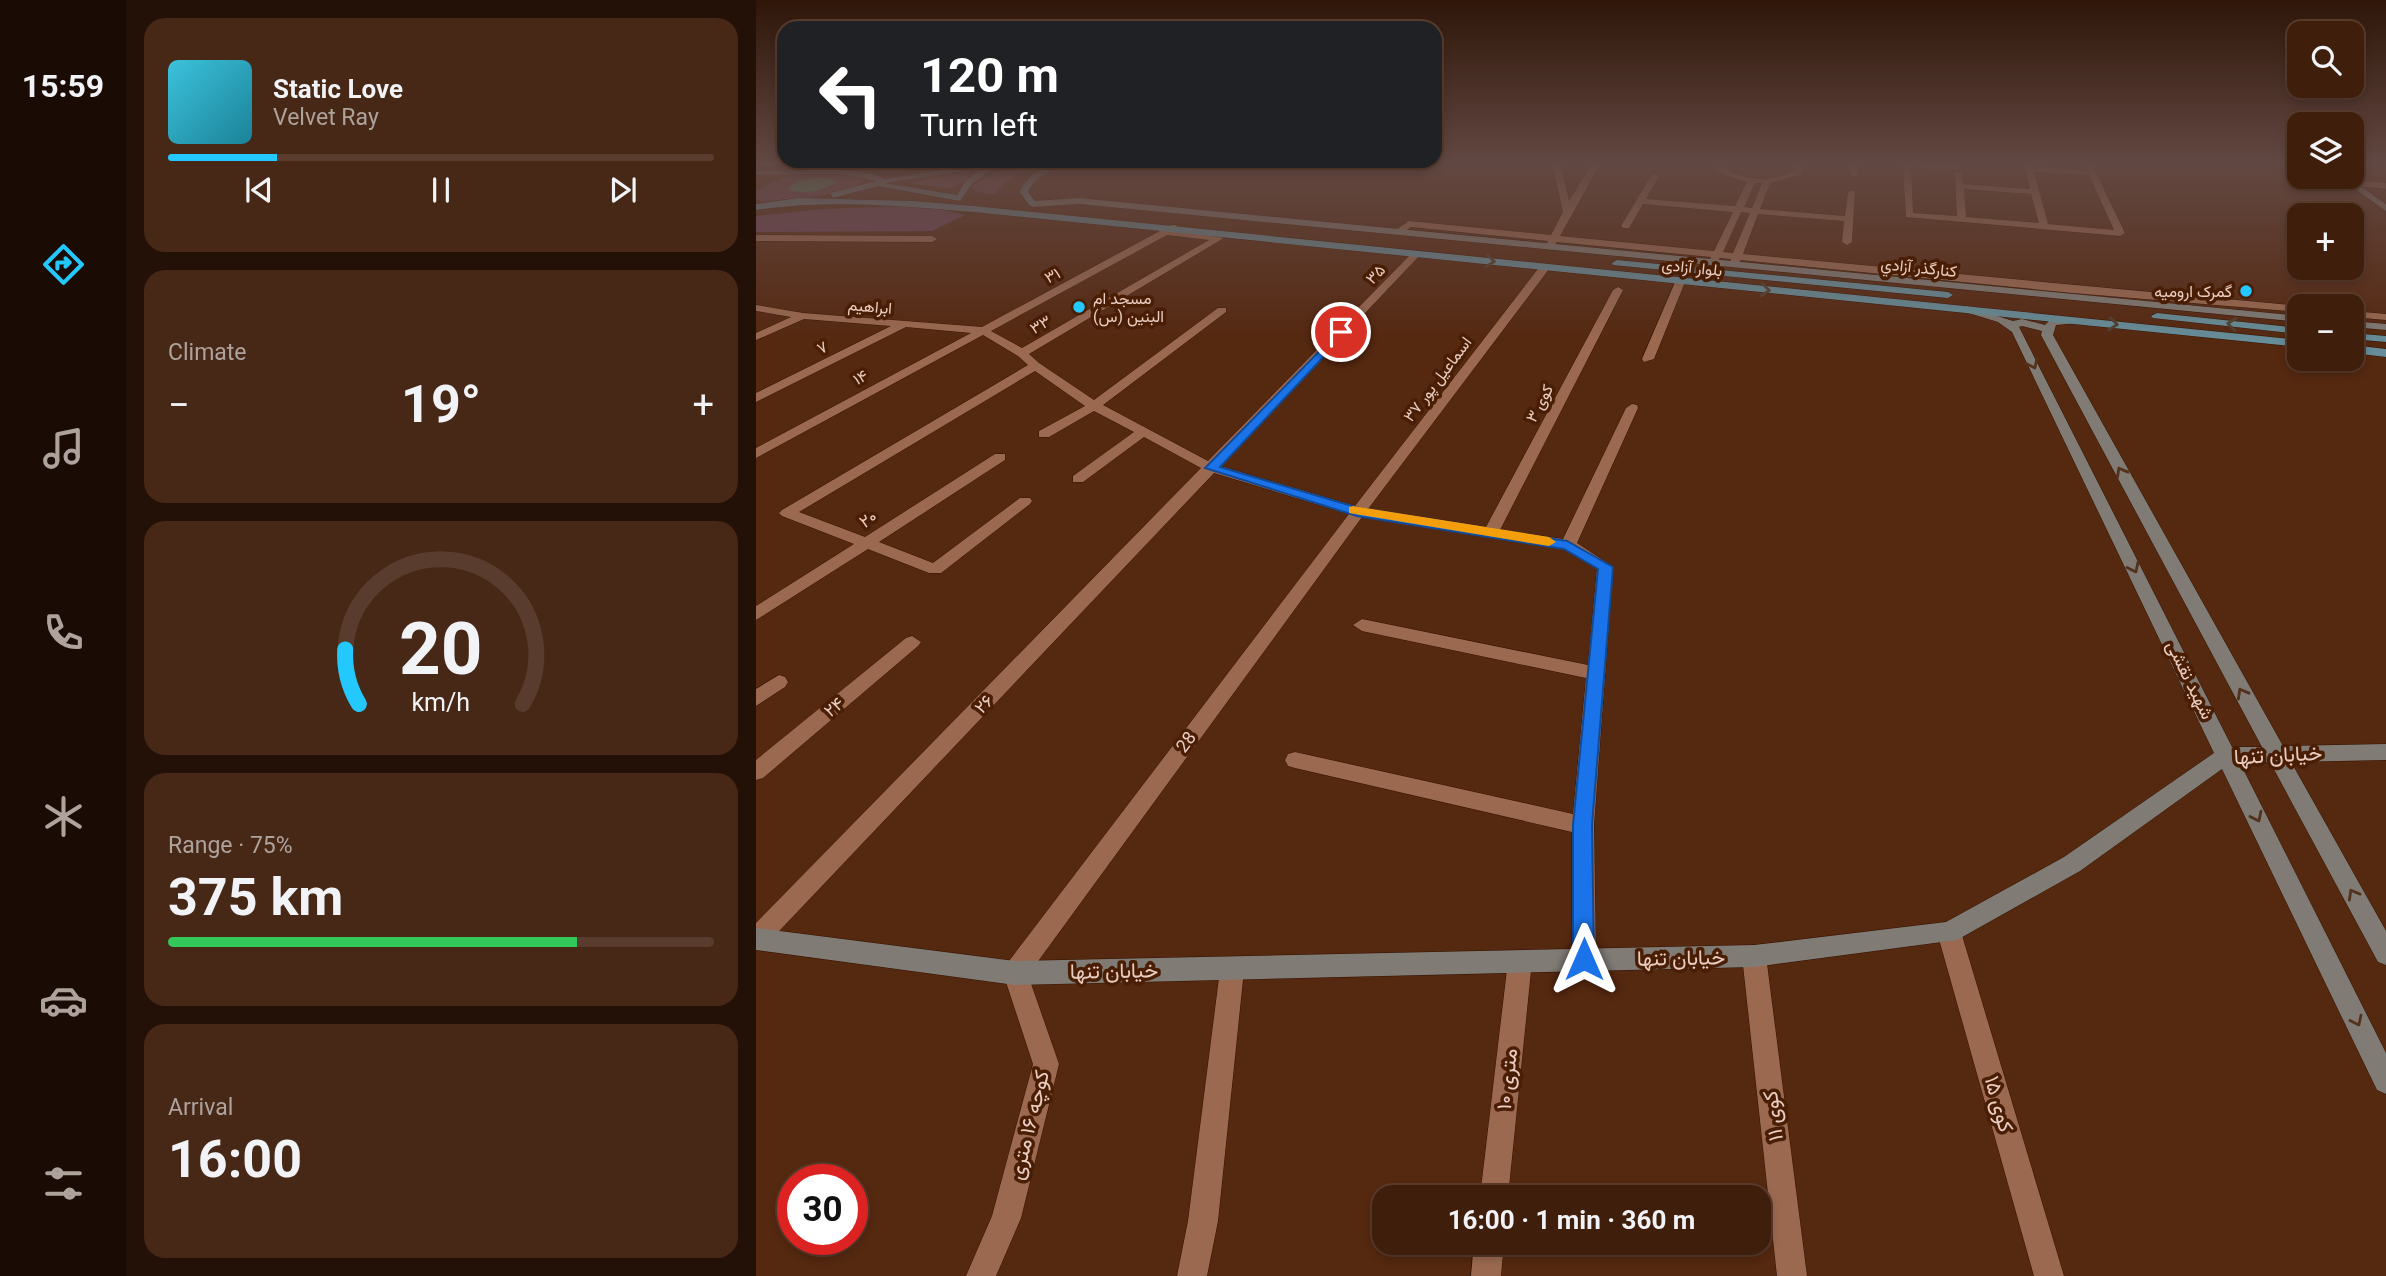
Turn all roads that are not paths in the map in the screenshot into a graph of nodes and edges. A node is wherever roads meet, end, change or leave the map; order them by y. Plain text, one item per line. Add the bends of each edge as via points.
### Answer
1 (1086, 222) edge
2 (1235, 222) edge
3 (1290, 222) edge
4 (1563, 222) edge
5 (1629, 222) edge
6 (1733, 222) edge
7 (1751, 222) edge
8 (1850, 222) edge
9 (1991, 222) edge
10 (2042, 222) edge
11 (2115, 222) edge
12 (1626, 226) dead end
13 (2043, 226) junction
14 (1170, 230) junction
15 (1398, 232) junction
16 (756, 238) edge
17 (932, 239) dead end
18 (1847, 242) dead end
19 (1553, 243) junction
20 (1416, 254) junction
21 (1712, 263) junction
22 (1734, 265) junction
23 (1545, 267) junction
24 (1680, 282) junction
25 (1618, 290) dead end
26 (2287, 308) edge
27 (1966, 309) junction
28 (759, 310) edge
29 (1222, 310) dead end
30 (2364, 315) edge
31 (803, 316) junction
32 (2386, 317) edge
33 (2287, 318) edge
34 (2080, 320) junction
35 (902, 325) junction
36 (2013, 325) junction
37 (2364, 325) edge
38 (2386, 327) edge
39 (2047, 329) junction
40 (2287, 329) edge
41 (982, 330) junction
42 (756, 337) edge
43 (2364, 337) edge
44 (2386, 340) edge
45 (2287, 343) edge
46 (2364, 350) edge
47 (1022, 353) junction
48 (2386, 353) edge
49 (1648, 359) dead end
50 (1035, 366) junction
51 (756, 398) edge
52 (1094, 406) junction
53 (1632, 408) dead end
54 (1144, 431) junction
55 (1044, 433) dead end
56 (756, 454) edge
57 (1000, 457) dead end
58 (1212, 468) junction
59 (1077, 479) dead end
60 (1025, 501) dead end
61 (1357, 512) junction
62 (1491, 532) junction
63 (866, 543) junction
64 (1567, 545) junction
65 (756, 614) edge
66 (1362, 625) dead end
67 (912, 642) dead end
68 (1595, 673) junction
69 (779, 682) dead end
70 (756, 699) edge
71 (2275, 752) junction
72 (2386, 752) edge
73 (2227, 755) junction
74 (1295, 761) dead end
75 (756, 772) edge
76 (1583, 825) junction
77 (1949, 932) junction
78 (756, 939) edge
79 (2386, 954) edge
80 (1754, 957) junction
81 (1584, 959) junction
82 (1520, 961) junction
83 (1232, 970) junction
84 (1015, 973) junction
85 (2386, 1081) edge
86 (1495, 1185) edge
87 (1488, 1255) edge
88 (981, 1276) edge
89 (1192, 1276) edge
90 (1486, 1276) edge
91 (1793, 1276) edge
92 (2049, 1276) edge

1 - 14 main road, بلوار آزادی
2 - 21 main road, بلوار آزادی
3 - 15 street
4 - 19 street
5 - 12 street
6 - 21 street
7 - 22 street
8 - 18 street
9 - 13 street
10 - 13 street
11 - 13 street via 2120,233
14 - 20 main road, بلوار آزادی
14 - 41 street, ۳۱
14 - 47 street, ۳۳ via 1219,238
15 - 19 street
15 - 19 street via 1409,224
16 - 17 street
19 - 21 street
20 -> 23 main road, بلوار آزادی
20 - 58 street, ۳۵
21 - 22 street
21 - 22 main road, بلوار آزادی
22 - 26 street
22 - 33 street, کنارگذر آزادي
40 -> 22 main road, بلوار آزادی
23 - 24 main road, بلوار آزادی
23 - 61 street, اسماعیل پور ۳۷
24 -> 27 main road, بلوار آزادی
24 - 49 street
25 - 62 street, کوی ۳
27 - 34 main road, بلوار آزادی
27 - 36 street
28 - 31 street, ابراهیم
29 - 52 street
30 - 32 street
31 - 35 street, ابراهیم
31 - 42 street
34 - 39 street via 2051,322
34 -> 45 main road, بلوار آزادی
35 - 41 street, ابراهیم
35 - 51 street, ۷
36 - 39 street via 2022,322
36 -> 73 street, شهید نقشی
37 - 38 street
71 -> 39 street via 2046,335
41 - 47 street
41 - 56 street, ۱۴
43 - 44 main road
46 - 48 main road
47 - 50 street
50 - 52 street
50 - 63 street via 787,513
52 - 54 street
52 - 55 street
53 - 64 street
54 - 58 street
54 - 59 street
57 - 63 street, ۲۰
58 - 61 street
58 - 78 street, ۲۶
60 - 63 street via 935,569
61 - 62 street
61 - 84 street, 28
62 - 64 street
63 - 65 street, ۲۰
64 - 68 street via 1605,567
66 - 68 street
67 - 75 street, ۲۴
68 - 76 street
69 - 70 street
71 - 72 street, خیابان تنها
71 - 73 street, خیابان تنها
79 -> 71 street
73 - 77 street, خیابان تنها via 2072,864
73 -> 85 street, شهید نقشی
74 - 76 street
76 - 81 street
77 - 80 street, خیابان تنها
77 - 92 street, کوی ۱۵
78 - 84 street, خیابان تنها
80 - 81 street, خیابان تنها
80 - 91 street, کوی ۱۱
81 - 82 street, خیابان تنها
82 - 83 street, خیابان تنها
82 - 86 street, ۱۰ متری
83 - 84 street, خیابان تنها
83 - 89 street via 1203,1221
84 - 88 street, کوچه ۱۶ متری via 1046,1064 1006,1218
87 - 90 street

